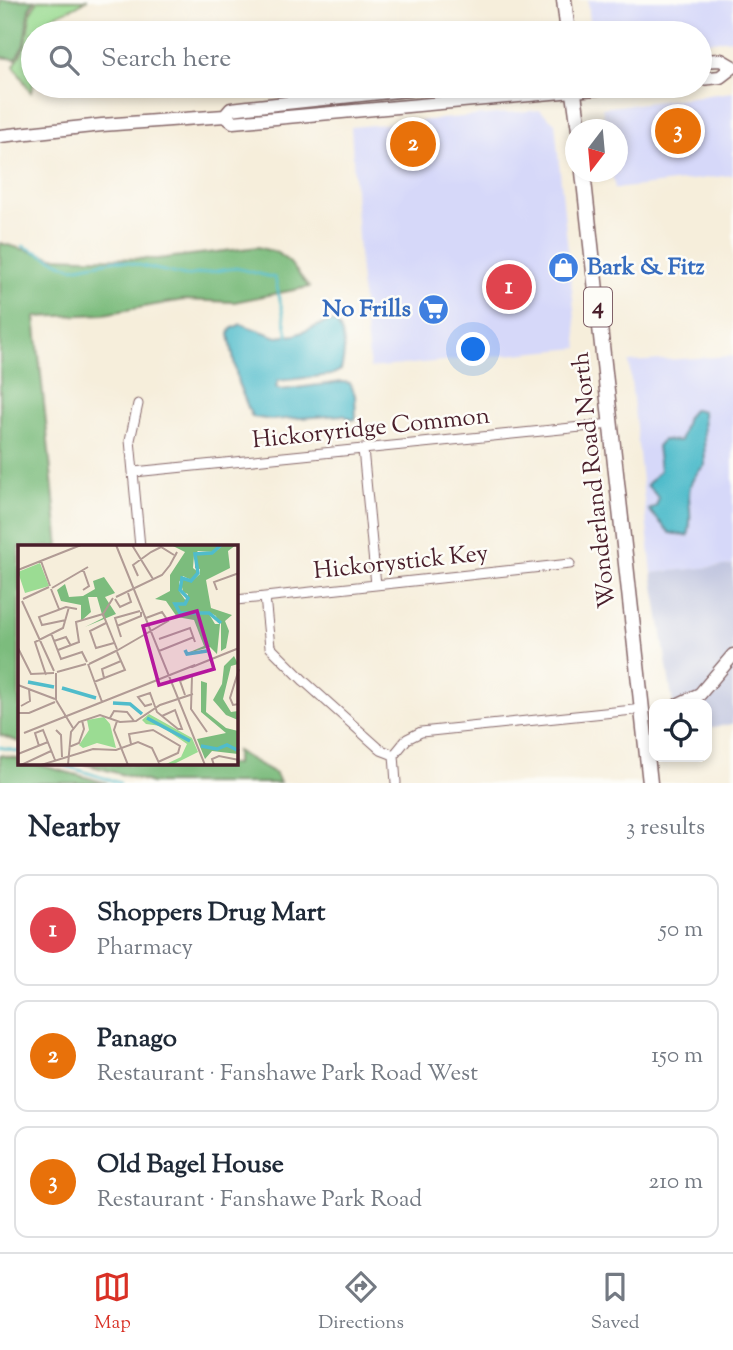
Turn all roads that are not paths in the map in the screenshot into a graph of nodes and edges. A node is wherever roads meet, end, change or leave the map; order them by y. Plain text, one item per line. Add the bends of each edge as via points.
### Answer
1 (564, 0) edge
2 (567, 21) edge
3 (712, 60) edge
4 (733, 67) edge
5 (712, 78) edge
6 (333, 98) edge
7 (474, 98) edge
8 (575, 98) edge
9 (225, 116) junction
10 (578, 119) edge
11 (0, 136) edge
12 (584, 182) edge
13 (138, 404) dead end
14 (611, 424) junction
15 (363, 449) junction
16 (134, 472) junction
17 (140, 545) edge
18 (570, 565) dead end
19 (376, 585) junction
20 (265, 597) junction
21 (238, 600) edge
22 (733, 655) edge
23 (693, 699) edge
24 (649, 708) edge
25 (394, 755) junction
26 (650, 762) edge
27 (396, 783) edge
28 (650, 783) edge

1 - 2 main road
3 - 4 main road
4 - 5 main road
6 - 9 main road via 231,109
7 - 9 main road via 233,122
8 - 10 main road
9 - 11 main road
12 - 14 main road, Wonderland Road North / 4
13 - 16 street via 130,434
14 - 15 street, Hickoryridge Common
14 - 24 main road, Wonderland Road North / 4
15 - 16 street, Hickoryridge Common
15 - 19 street
16 - 17 street
18 - 19 street, Hickorystick Key
19 - 20 street, Hickorystick Key
20 - 21 street, Hickorystick Key
20 - 25 street via 270,647 381,750
22 - 23 main road
24 - 25 street via 421,732 407,739
25 - 27 street
26 - 28 main road, Wonderland Road North / 4

